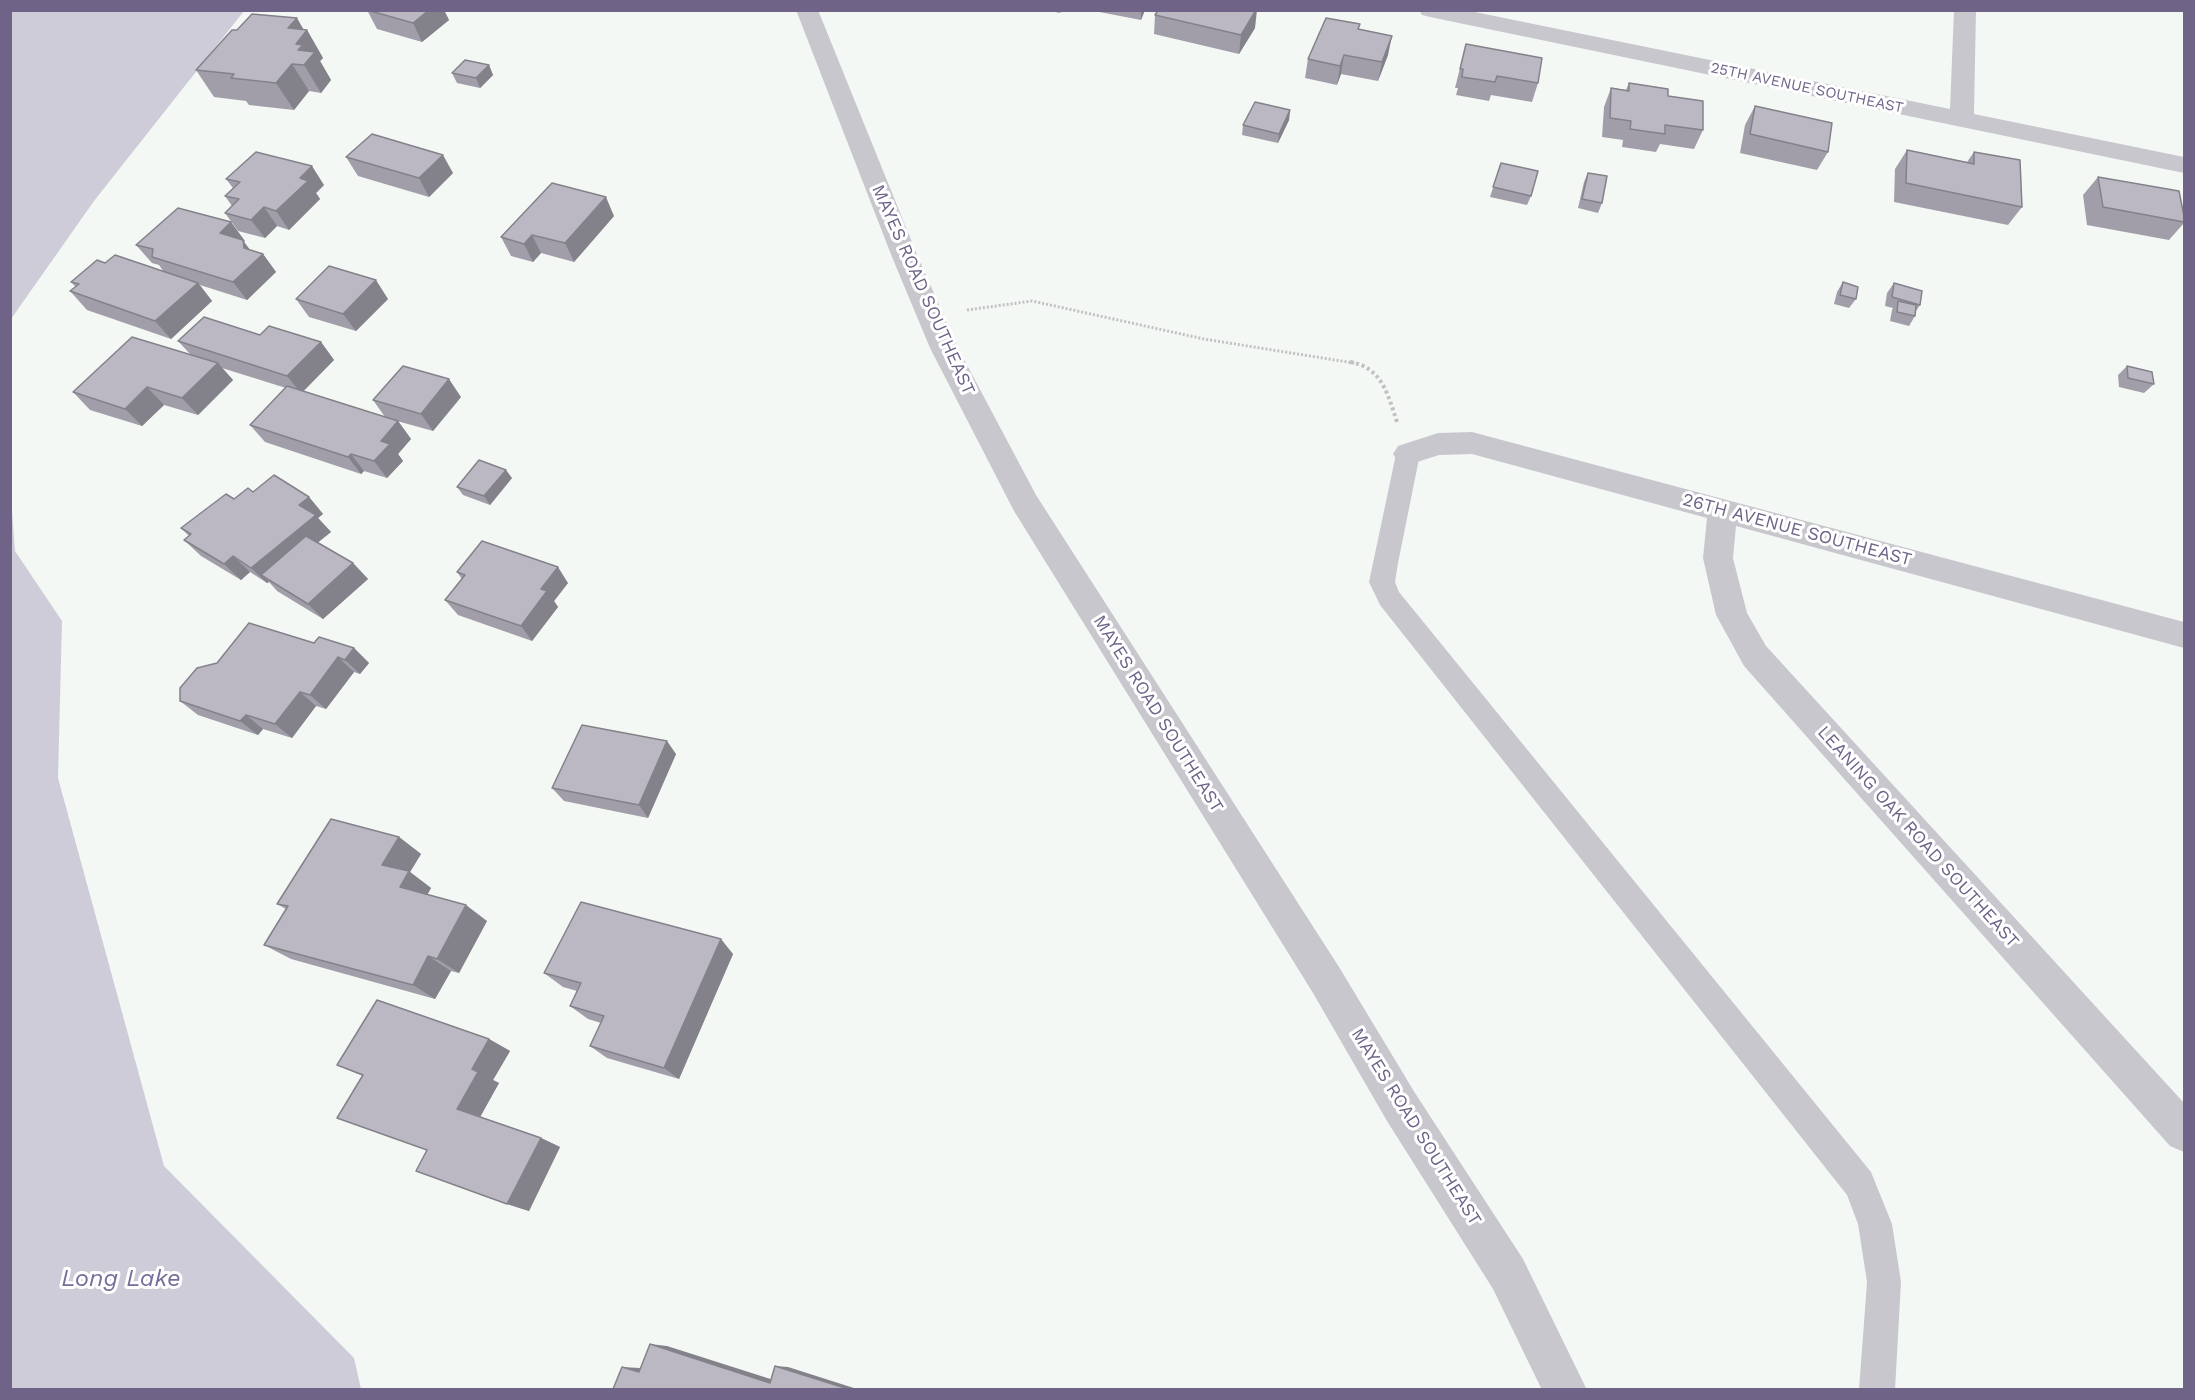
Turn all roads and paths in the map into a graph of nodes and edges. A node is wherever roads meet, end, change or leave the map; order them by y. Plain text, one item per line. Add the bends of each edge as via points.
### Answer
1 (807, 10) edge
2 (1430, 10) edge
3 (1965, 10) edge
4 (1962, 119) junction
5 (2184, 165) edge
6 (931, 316) junction
7 (1408, 454) junction
8 (1724, 510) junction
9 (2184, 634) edge
10 (2184, 1132) edge
11 (1565, 1389) edge
12 (1877, 1389) edge

1 - 6 street, MAYES ROAD SOUTHEAST
2 - 4 street, 25TH AVENUE SOUTHEAST
3 - 4 street
4 - 5 street, 25TH AVENUE SOUTHEAST
6 - 7 path via 1032,301 1204,339 1361,364 1376,371 1382,379
6 - 11 street, MAYES ROAD SOUTHEAST via 1025,503 1508,1274
7 - 8 street, 26TH AVENUE SOUTHEAST via 1438,444 1472,443
7 - 12 lane via 1382,582 1389,598 1859,1184 1875,1224 1884,1282
8 - 9 street, 26TH AVENUE SOUTHEAST
8 - 10 street, LEANING OAK ROAD SOUTHEAST via 1718,558 1732,615 1755,656

